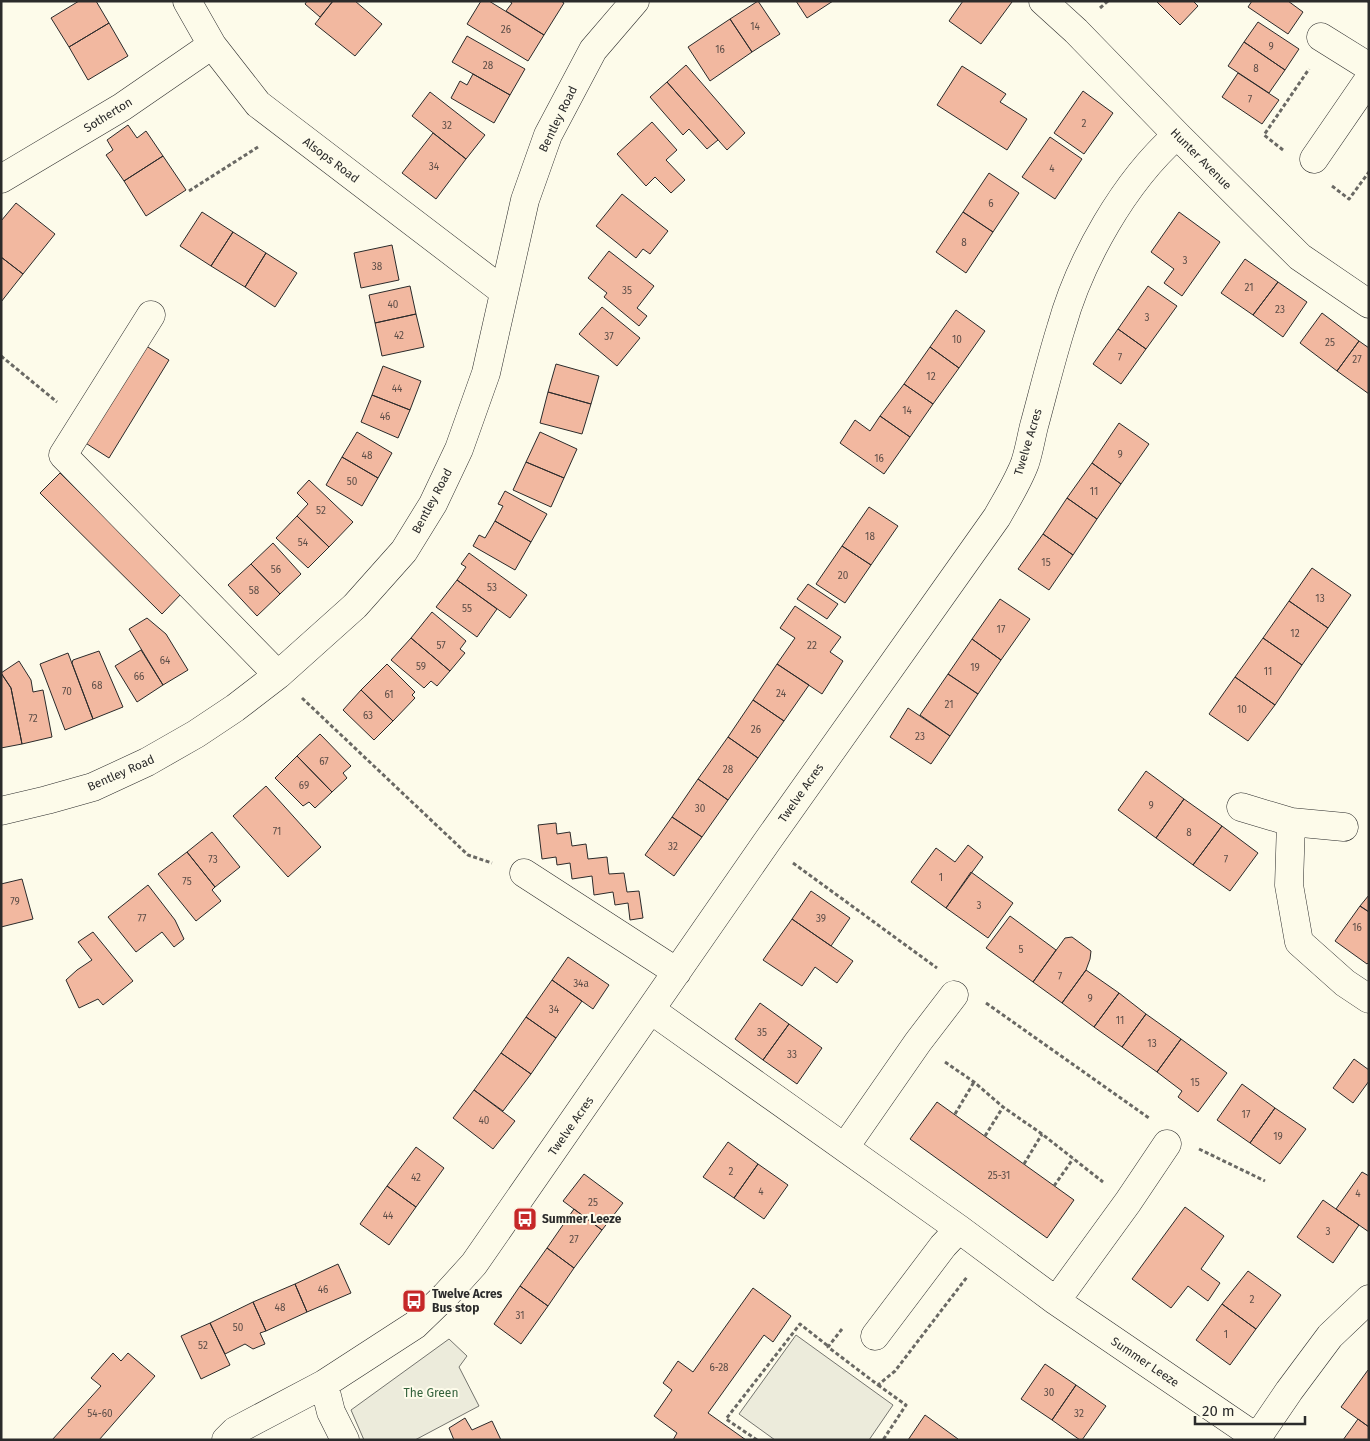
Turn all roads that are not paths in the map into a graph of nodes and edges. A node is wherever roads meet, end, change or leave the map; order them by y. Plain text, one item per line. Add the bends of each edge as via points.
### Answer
1 (187, 1) edge
2 (635, 1) edge
3 (1044, 1) edge
4 (1321, 37) dead end
5 (212, 45) junction
6 (1369, 67) edge
7 (1369, 79) edge
8 (1177, 135) junction
9 (1314, 159) dead end
10 (1, 179) edge
11 (503, 291) junction
12 (1369, 304) edge
13 (151, 315) dead end
14 (278, 675) junction
15 (1241, 807) dead end
16 (1, 811) edge
17 (1291, 822) junction
18 (1344, 827) dead end
19 (524, 874) road end
20 (677, 972) junction
21 (958, 990) road end
22 (1369, 999) edge
23 (650, 1010) junction
24 (1172, 1141) road end
25 (845, 1147) junction
26 (959, 1229) junction
27 (1369, 1299) edge
28 (1056, 1301) junction
29 (876, 1336) dead end
30 (324, 1384) junction
31 (1259, 1439) edge
32 (226, 1440) edge
33 (345, 1440) edge

1 - 5 street, Alsops Road
2 - 11 street, Bentley Road via 593,50 548,134 525,200
3 - 8 street, Hunter Avenue
4 - 6 street
5 - 10 street, Sotherton via 122,107
5 - 11 street, Alsops Road via 258,104
7 - 9 street
8 - 12 street, Hunter Avenue via 1300,257
8 - 20 street, Twelve Acres via 1164,146 1113,212 1089,254 1061,326 1025,463 997,517
11 - 14 street, Bentley Road via 486,374 459,449 433,504 404,551 355,606
13 - 14 street via 63,455
14 - 16 street, Bentley Road via 196,734 147,762 93,787
15 - 17 street
17 - 18 street
17 - 22 street via 1289,885 1299,942 1344,983
19 - 20 street
20 - 23 street, Twelve Acres
21 - 25 street
23 - 25 street, Summer Leeze
23 - 30 street, Twelve Acres via 474,1264 415,1325
24 - 28 street
25 - 26 street, Summer Leeze
26 - 28 street, Summer Leeze
26 - 29 street
27 - 31 street via 1330,1336 1288,1391
28 - 31 street, Summer Leeze
30 - 32 street, Twelve Acres via 235,1431
30 - 33 street

